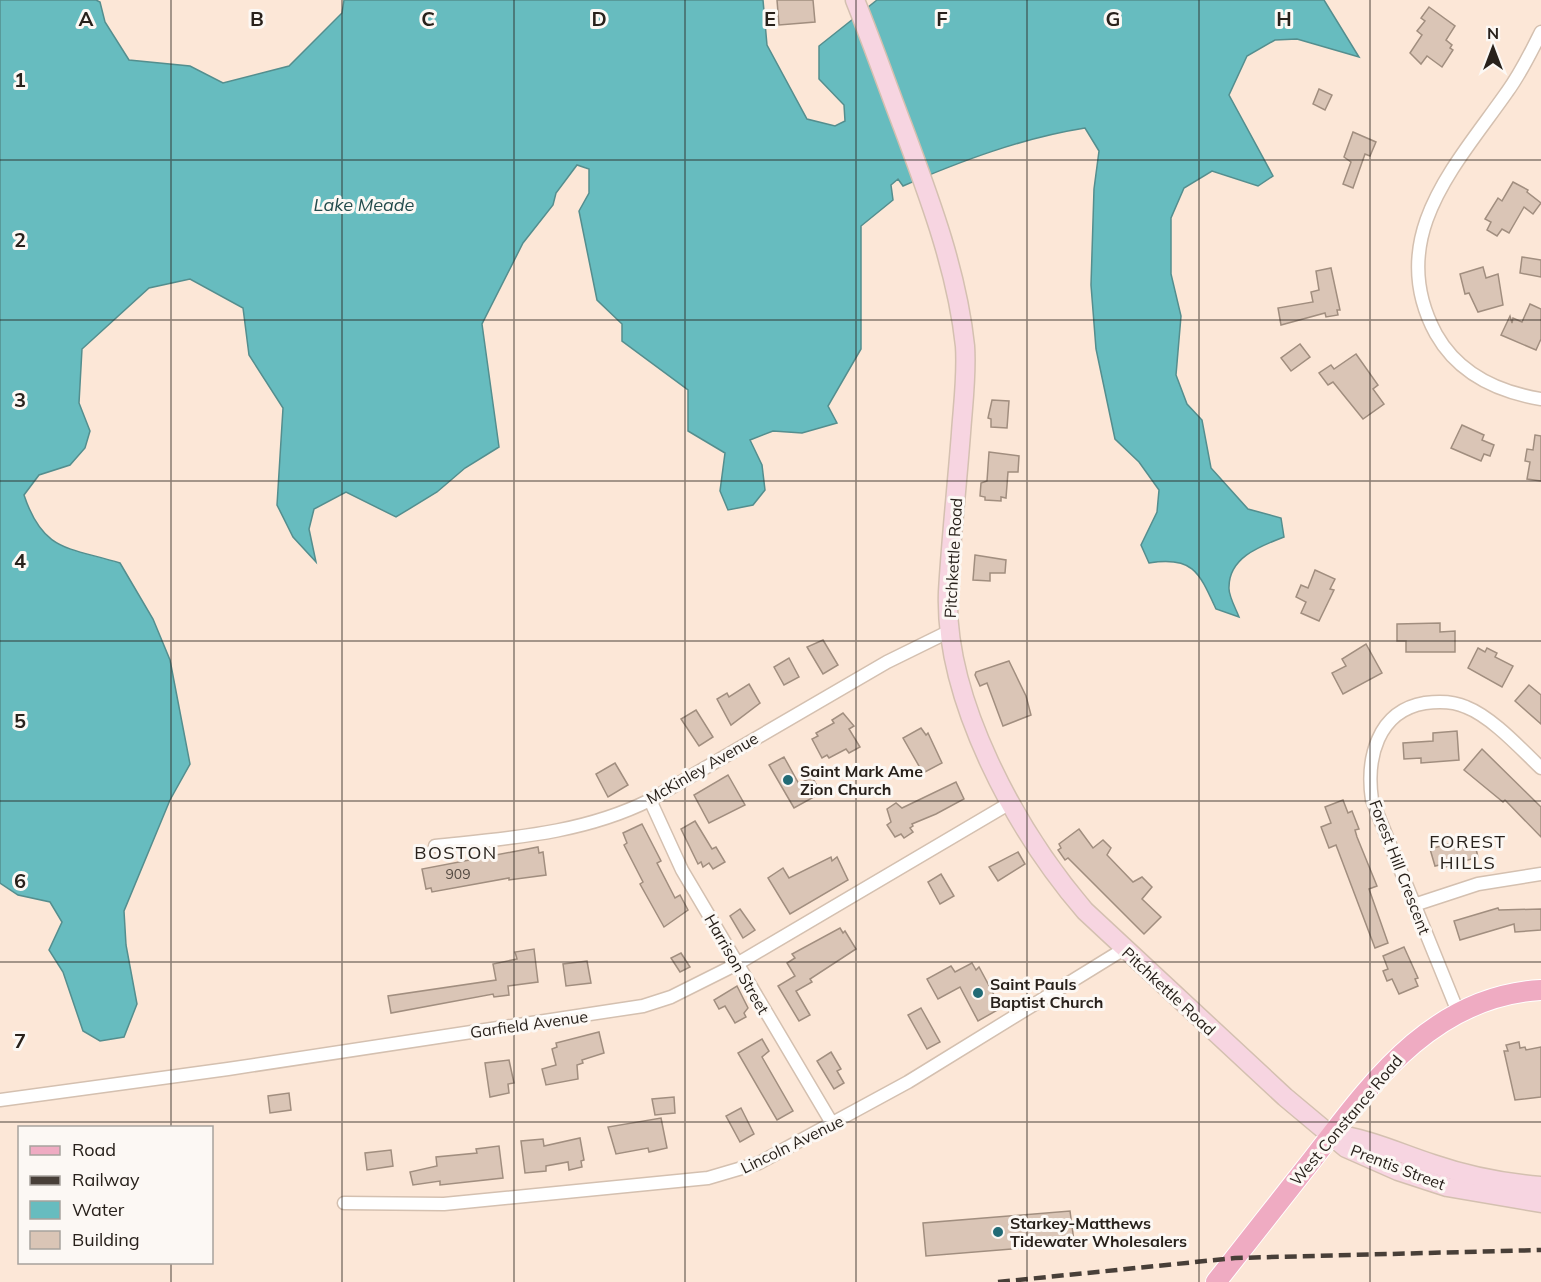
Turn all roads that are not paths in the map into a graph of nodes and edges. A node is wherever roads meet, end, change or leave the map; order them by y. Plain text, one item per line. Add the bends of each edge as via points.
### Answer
1 (856, 3) edge
2 (1541, 32) edge
3 (1541, 399) edge
4 (950, 631) junction
5 (1541, 768) edge
6 (650, 800) junction
7 (1010, 803) junction
8 (435, 846) dead end
9 (1541, 874) edge
10 (1414, 905) junction
11 (1124, 949) junction
12 (737, 964) junction
13 (1541, 990) edge
14 (1458, 1012) junction
15 (0, 1100) edge
16 (832, 1125) junction
17 (1332, 1134) junction
18 (1541, 1186) edge
19 (344, 1203) dead end
20 (1541, 1203) edge
21 (1216, 1282) edge

1 - 4 main road, Pitchkettle Road via 925,185 954,286 965,348 949,590
2 - 3 street via 1508,92 1445,178 1428,212 1420,256 1424,304 1432,326 1454,360 1487,382
4 - 6 street, McKinley Avenue via 867,673
4 - 7 main road, Pitchkettle Road via 961,685
5 - 10 street, Forest Hill Crescent via 1481,716 1453,703 1419,704 1394,717 1381,731 1370,765 1372,800
6 - 8 street, McKinley Avenue via 578,827
6 - 12 street, Harrison Street via 682,870
7 - 11 main road, Pitchkettle Road via 1056,878
7 - 12 street, Garfield Avenue
9 - 10 street via 1478,884
10 - 14 street, Forest Hill Crescent
11 - 16 street, Lincoln Avenue via 986,1036
11 - 17 main road, Pitchkettle Road via 1311,1121
12 - 15 street, Garfield Avenue via 671,997 621,1011
12 - 16 street, Harrison Street
13 - 14 main road, West Constance Road via 1508,995
14 - 17 main road, West Constance Road via 1394,1059
16 - 19 street, Lincoln Avenue via 759,1163 708,1178 444,1204
17 - 18 main road, Prentis Street via 1359,1137 1472,1175
17 - 20 main road, Prentis Street via 1356,1154 1425,1180 1494,1197
17 - 21 main road, West Constance Road

